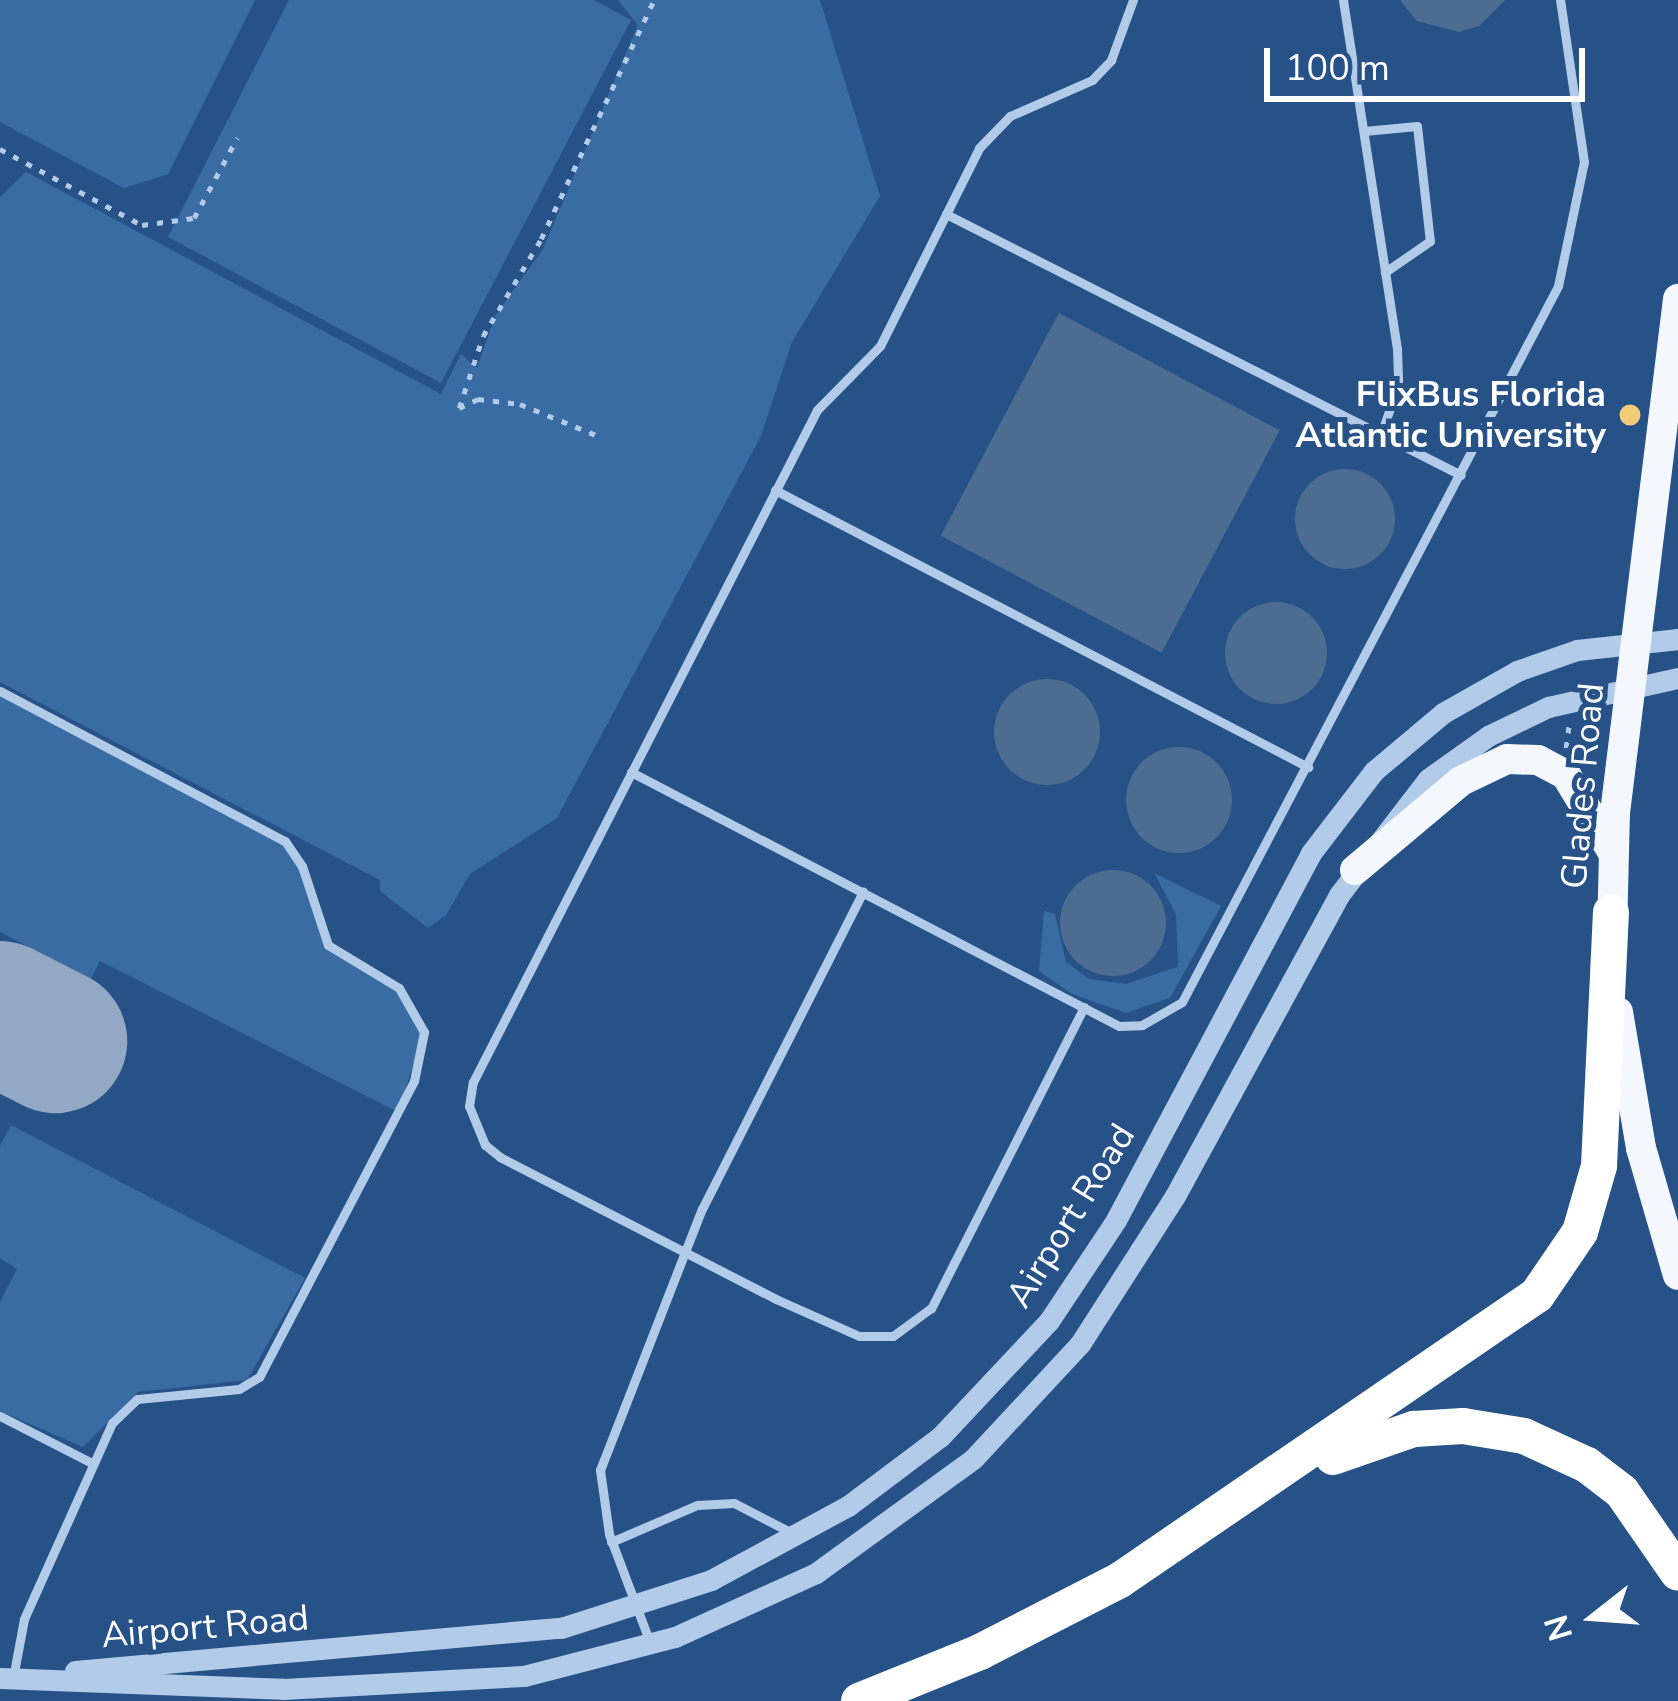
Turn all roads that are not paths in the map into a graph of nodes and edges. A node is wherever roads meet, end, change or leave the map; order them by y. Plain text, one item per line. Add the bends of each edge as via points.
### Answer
1 (1132, 0) edge
2 (1343, 0) edge
3 (1560, 0) edge
4 (1364, 131) junction
5 (946, 214) junction
6 (1385, 272) junction
7 (1678, 299) edge
8 (1381, 434) junction
9 (1461, 475) junction
10 (775, 490) junction
11 (1678, 639) edge
12 (1635, 642) junction
13 (1678, 678) edge
14 (1630, 684) junction
15 (0, 691) edge
16 (1308, 767) junction
17 (631, 772) junction
18 (1613, 852) junction
19 (1355, 870) junction
20 (863, 891) junction
21 (1611, 912) junction
22 (1084, 1007) junction
23 (687, 1249) junction
24 (1678, 1275) edge
25 (0, 1416) edge
26 (90, 1462) junction
27 (1274, 1481) junction
28 (798, 1537) junction
29 (611, 1542) junction
30 (1678, 1573) edge
31 (637, 1609) junction
32 (651, 1645) junction
33 (7, 1678) edge
34 (859, 1701) edge

1 - 5 lane via 1111,60 1068,94 994,128
2 - 4 lane
3 - 9 lane via 1584,162 1570,245 1558,286
4 - 6 lane
4 - 6 lane via 1417,126 1430,241
5 - 8 lane
5 - 10 lane via 880,346 817,410
6 - 8 lane via 1398,385
7 - 12 main road, Glades Road
8 - 9 lane
9 - 16 lane
10 - 16 lane
10 - 17 lane
11 - 12 street, Airport Road
12 - 14 main road, Glades Road
12 - 28 street, Airport Road via 1561,655 1504,677 1443,713 1374,771 1311,854 1116,1220 1049,1321 940,1437
13 - 14 street, Airport Road
14 - 18 main road, Glades Road
14 - 19 street, Airport Road via 1560,702 1467,749 1408,800
15 - 26 lane via 285,841 302,866 328,944 398,988 424,1032 413,1081 259,1377 239,1389 129,1403
16 - 22 lane via 1183,1002 1142,1025 1119,1025
17 - 20 lane
17 - 23 lane via 473,1082 469,1106 485,1145 500,1157
18 - 19 main road via 1565,776 1538,760 1507,759 1461,781
18 - 21 main road, Glades Road
19 - 32 street, Airport Road via 1165,1212 1055,1376 988,1446 883,1531 783,1590
20 - 22 lane
20 - 23 lane
21 - 24 main road, Glades Road via 1632,1106
21 - 27 highway via 1599,1166 1571,1247 1507,1322
22 - 23 lane via 932,1308 914,1325 893,1336 860,1336
23 - 29 lane via 600,1470
25 - 26 lane
26 - 33 lane
27 - 30 highway via 1414,1429 1503,1430 1546,1443 1606,1478 1650,1522
27 - 34 highway via 1065,1611
28 - 29 lane via 734,1503 697,1505
28 - 31 street, Airport Road
29 - 31 lane
31 - 32 lane
31 - 33 street, Airport Road via 484,1640
32 - 33 street, Airport Road via 524,1676 447,1684 283,1689

